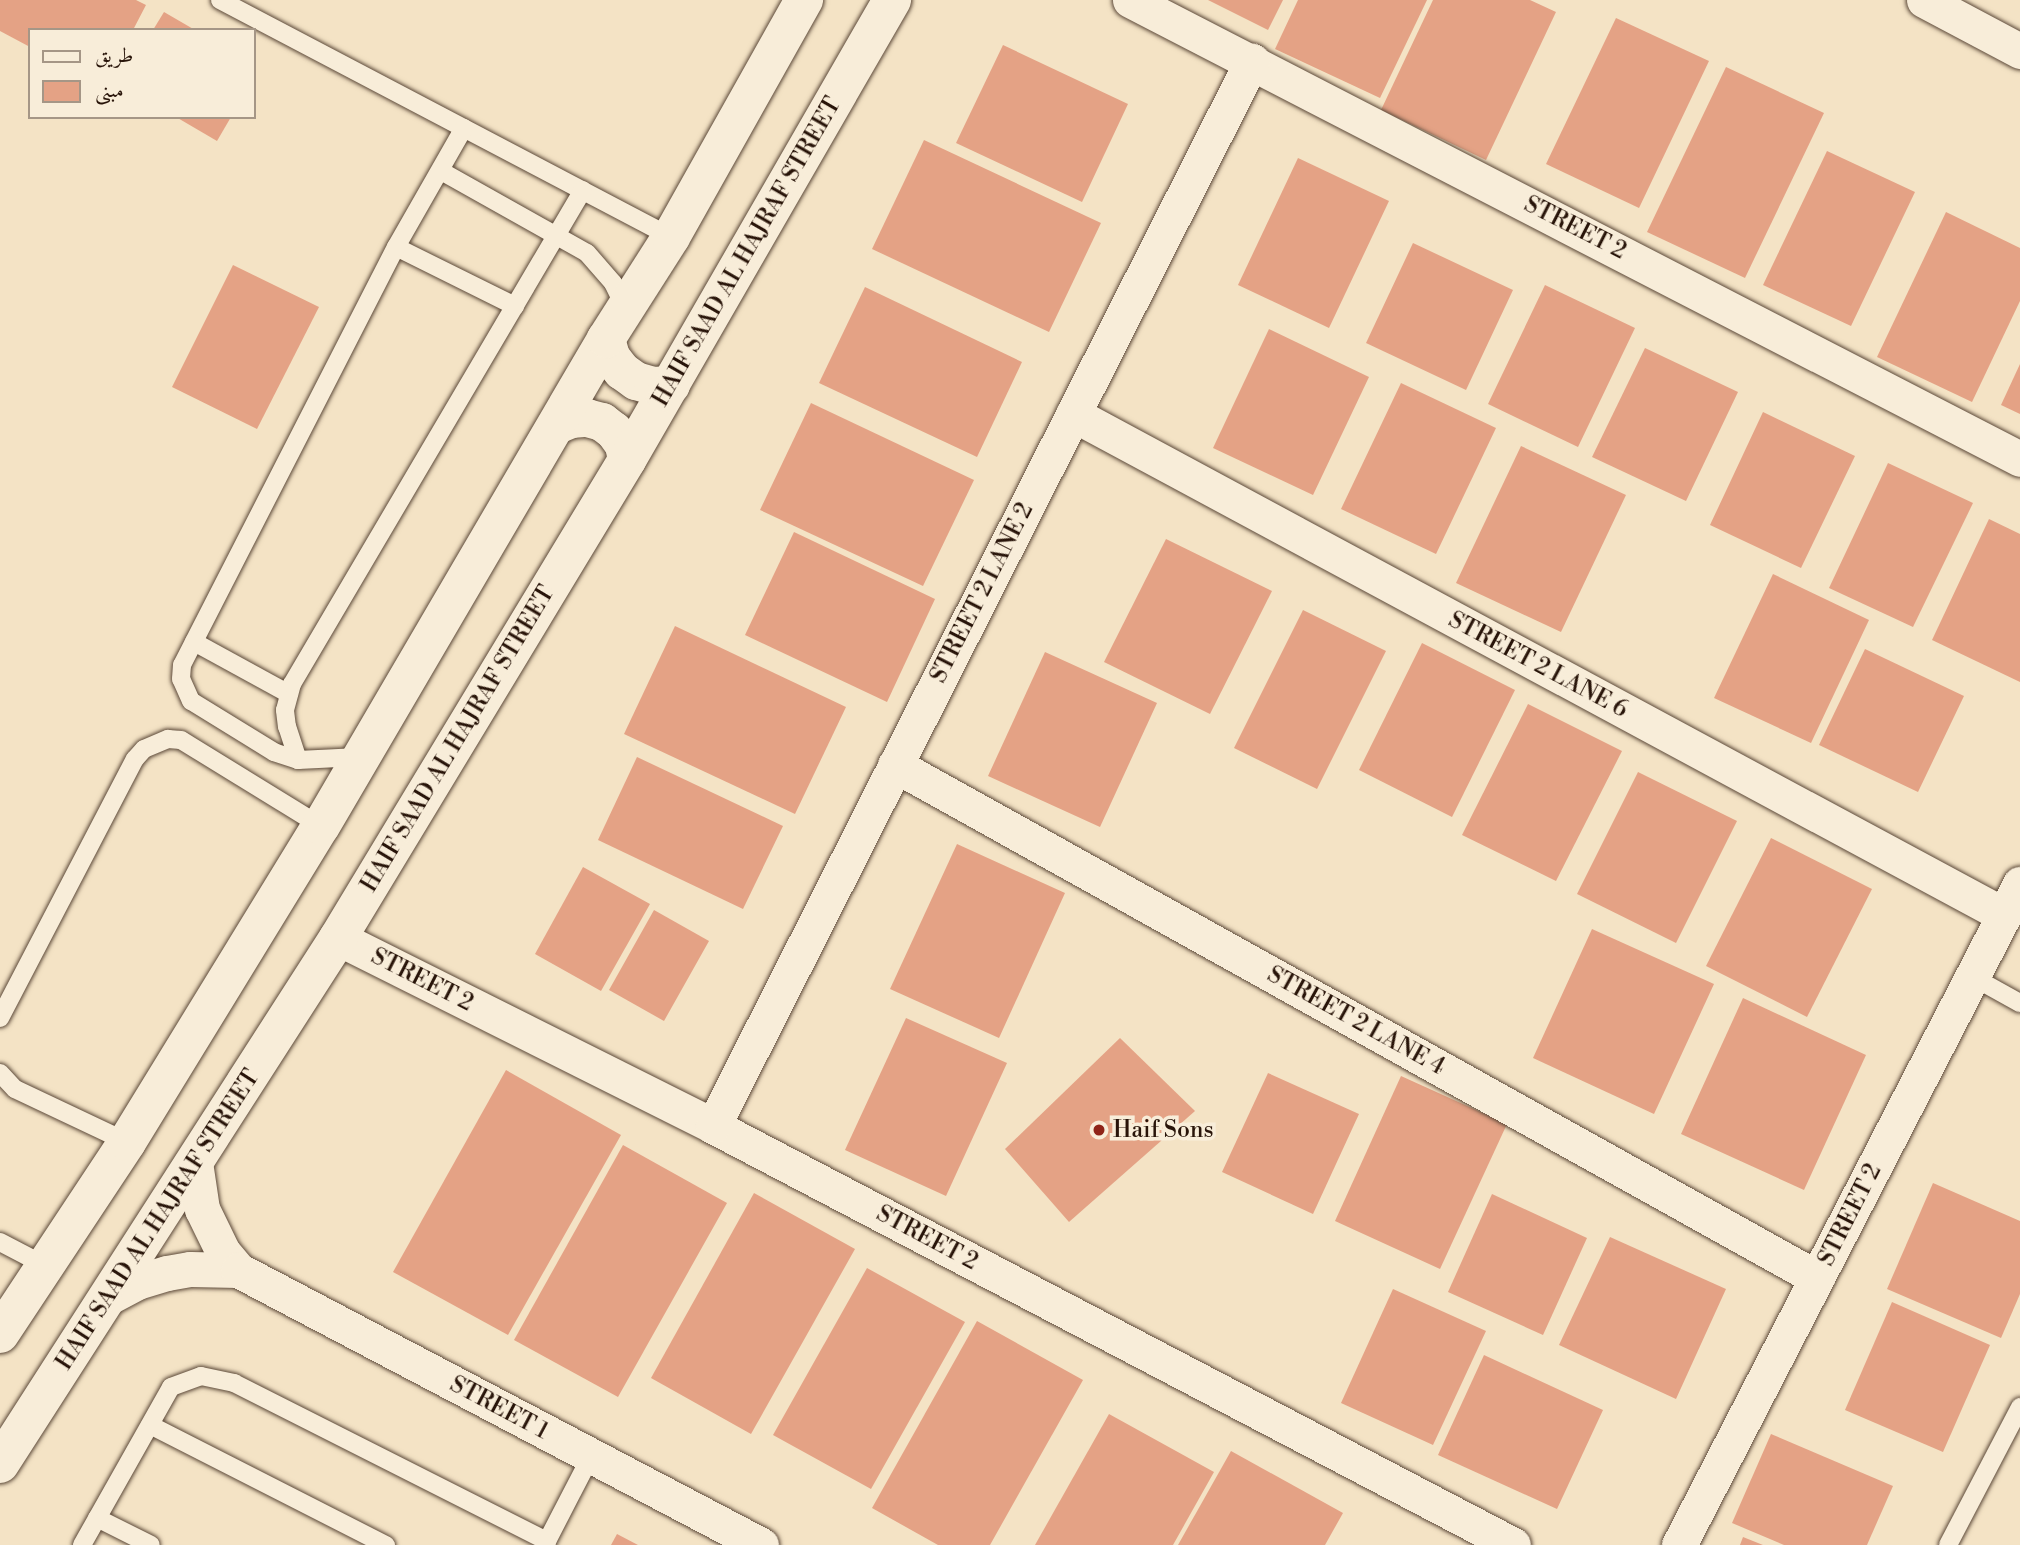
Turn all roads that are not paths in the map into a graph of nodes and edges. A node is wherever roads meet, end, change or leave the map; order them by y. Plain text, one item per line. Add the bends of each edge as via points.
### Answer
1 (220, 0) edge
2 (804, 0) edge
3 (892, 0) edge
4 (1130, 0) edge
5 (1924, 0) edge
6 (2020, 51) edge
7 (1252, 61) junction
8 (464, 128) junction
9 (441, 171) junction
10 (583, 190) junction
11 (558, 236) junction
12 (671, 237) junction
13 (396, 247) junction
14 (514, 306) junction
15 (616, 324) junction
16 (671, 385) junction
17 (1073, 414) junction
18 (556, 425) junction
19 (2020, 458) edge
20 (627, 460) junction
21 (194, 642) junction
22 (289, 694) junction
23 (362, 757) junction
24 (298, 760) junction
25 (895, 765) junction
26 (321, 826) junction
27 (2020, 884) edge
28 (2004, 915) junction
29 (338, 938) junction
30 (1973, 977) junction
31 (2020, 1003) edge
32 (0, 1018) edge
33 (0, 1073) edge
34 (713, 1126) junction
35 (127, 1142) junction
36 (195, 1162) junction
37 (0, 1242) edge
38 (46, 1266) junction
39 (238, 1270) junction
40 (1817, 1278) junction
41 (109, 1297) junction
42 (0, 1334) edge
43 (2020, 1407) edge
44 (150, 1425) junction
45 (591, 1457) junction
46 (0, 1464) edge
47 (97, 1518) junction
48 (546, 1543) edge
49 (82, 1545) edge
50 (151, 1545) edge
51 (386, 1545) edge
52 (761, 1545) edge
53 (1513, 1545) edge
54 (1679, 1545) edge
55 (1948, 1545) edge

1 - 8 lane
2 - 12 street
3 - 16 street, HAIF SAAD AL HAJRAF STREET
4 - 7 street, STREET 2
5 - 6 street
7 - 17 street, STREET 2 LANE 2
7 - 19 street, STREET 2
8 - 9 lane
8 - 10 lane
9 - 11 lane
9 - 13 lane
10 - 11 lane
10 - 12 lane
11 - 14 lane
11 - 15 lane via 587,253 613,283
12 - 15 street
13 - 14 lane
13 - 21 lane
14 - 22 lane
15 - 16 street via 611,357 622,371 636,382
15 - 18 street
16 - 20 street, HAIF SAAD AL HAJRAF STREET
17 - 25 street, STREET 2 LANE 2
17 - 28 street, STREET 2 LANE 6
18 - 20 street via 571,419 602,422 619,438
18 - 23 street
20 - 29 street, HAIF SAAD AL HAJRAF STREET
21 - 22 lane
21 - 24 lane via 181,678 191,701 274,752
22 - 24 lane via 287,727
23 - 24 lane
23 - 26 street
25 - 34 street, STREET 2 LANE 2
25 - 40 street, STREET 2 LANE 4
26 - 32 lane via 181,740 168,739 144,749
26 - 35 street
27 - 28 street, STREET 2
28 - 30 street, STREET 2
29 - 34 street, STREET 2
29 - 36 street, HAIF SAAD AL HAJRAF STREET
30 - 31 lane
30 - 40 street, STREET 2
33 - 35 lane via 15,1089
34 - 53 street, STREET 2
35 - 38 street
36 - 39 street, STREET 1 via 202,1209 223,1252
36 - 41 street, HAIF SAAD AL HAJRAF STREET
37 - 38 lane
38 - 42 street
39 - 41 street, STREET 1 via 167,1273
39 - 45 street, STREET 1
40 - 54 street, STREET 2
41 - 46 street, HAIF SAAD AL HAJRAF STREET
43 - 55 lane
44 - 47 lane
44 - 48 lane via 171,1387 188,1378 217,1377
44 - 51 lane
45 - 48 lane
45 - 52 street, STREET 1
47 - 49 lane
47 - 50 lane

